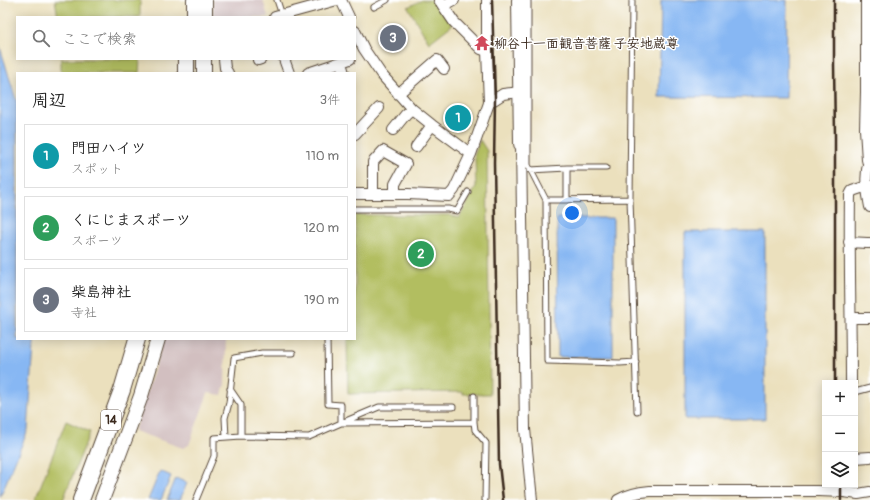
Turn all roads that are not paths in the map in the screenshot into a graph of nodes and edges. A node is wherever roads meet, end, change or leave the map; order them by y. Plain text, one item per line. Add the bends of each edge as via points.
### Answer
1 (186, 0) edge
2 (195, 0) edge
3 (205, 0) edge
4 (277, 0) edge
5 (337, 0) edge
6 (341, 0) edge
7 (387, 0) edge
8 (454, 0) edge
9 (487, 0) edge
10 (519, 0) edge
11 (528, 0) edge
12 (632, 0) edge
13 (869, 2) edge
14 (441, 3) edge
15 (374, 7) dead end
16 (309, 13) edge
17 (186, 16) edge
18 (195, 16) edge
19 (205, 16) edge
20 (278, 16) edge
21 (349, 16) edge
22 (356, 33) edge
23 (366, 51) junction
24 (487, 51) junction
25 (356, 56) edge
26 (186, 60) edge
27 (195, 60) edge
28 (204, 60) edge
29 (224, 60) edge
30 (284, 60) edge
31 (345, 61) edge
32 (326, 63) edge
33 (444, 68) dead end
34 (186, 72) edge
35 (195, 72) edge
36 (204, 72) edge
37 (227, 72) edge
38 (289, 72) edge
39 (310, 72) edge
40 (344, 72) edge
41 (520, 92) junction
42 (869, 92) edge
43 (398, 94) junction
44 (489, 103) junction
45 (412, 109) junction
46 (372, 111) dead end
47 (432, 125) junction
48 (356, 130) edge
49 (394, 130) dead end
50 (521, 144) joint
51 (416, 147) dead end
52 (471, 154) junction
53 (870, 162) edge
54 (567, 168) junction
55 (606, 168) dead end
56 (530, 170) junction
57 (868, 185) edge
58 (468, 192) dead end
59 (356, 194) edge
60 (373, 194) junction
61 (395, 194) junction
62 (630, 199) junction
63 (546, 200) junction
64 (567, 200) junction
65 (870, 207) edge
66 (356, 210) edge
67 (849, 242) junction
68 (870, 243) edge
69 (851, 318) junction
70 (870, 318) edge
71 (137, 340) edge
72 (148, 340) edge
73 (158, 340) edge
74 (327, 340) edge
75 (293, 353) dead end
76 (636, 362) junction
77 (850, 380) edge
78 (870, 388) edge
79 (230, 389) junction
80 (858, 391) edge
81 (474, 396) dead end
82 (453, 407) dead end
83 (637, 411) dead end
84 (474, 422) junction
85 (341, 423) junction
86 (241, 436) junction
87 (226, 437) junction
88 (870, 457) edge
89 (858, 458) edge
90 (870, 492) edge
91 (851, 493) edge
92 (81, 500) edge
93 (92, 500) edge
94 (102, 500) edge
95 (196, 500) edge
96 (485, 500) edge
97 (532, 500) edge
98 (618, 500) edge

1 - 17 main road
2 - 18 main road
3 - 19 street
4 - 20 lane
5 - 16 street
6 - 21 street
7 - 15 lane
8 - 14 street
9 - 24 street
10 - 41 street
11 - 56 lane
12 - 62 lane
13 - 42 street
14 - 24 street via 454,22 481,49
16 - 20 street
22 - 23 street
23 - 25 street
23 - 43 street
24 - 44 street
26 - 34 main road
27 - 35 main road
28 - 36 street
29 - 37 street
30 - 38 street
31 - 32 street
31 - 40 street
32 - 39 street
33 - 43 street via 437,60
41 - 44 street via 503,94
41 - 50 street
42 - 53 street via 867,129
43 - 45 street
44 - 52 street
45 - 47 street
45 - 49 street
46 - 48 street
47 - 51 street
47 - 52 street
50 - 97 street via 525,429
52 - 61 street via 449,196
53 - 57 street via 866,172
54 - 55 lane
54 - 56 lane
54 - 64 lane
56 - 63 lane
57 - 65 street
57 - 67 street via 852,191 850,195
58 - 66 lane via 457,211
59 - 60 street
60 - 61 street
60 - 61 street via 373,162 383,152 406,164 395,184
62 - 64 lane
62 - 76 lane
63 - 64 lane
63 - 76 lane via 547,361
67 - 68 street
67 - 69 street
69 - 70 street
69 - 77 street
71 - 92 main road, 14 via 122,390
72 - 93 main road, 14
73 - 94 street via 141,396
74 - 85 lane via 328,404 341,405
75 - 79 lane via 262,353 234,358
76 - 83 lane
78 - 80 lane
79 - 86 lane via 241,405
79 - 87 lane via 225,418
81 - 84 lane
82 - 85 lane via 379,407
84 - 85 lane
84 - 96 lane via 475,430 486,443
85 - 86 lane via 309,437
86 - 87 lane
87 - 95 lane via 214,438 214,456
88 - 89 street
90 - 91 street
91 - 98 street via 639,492

